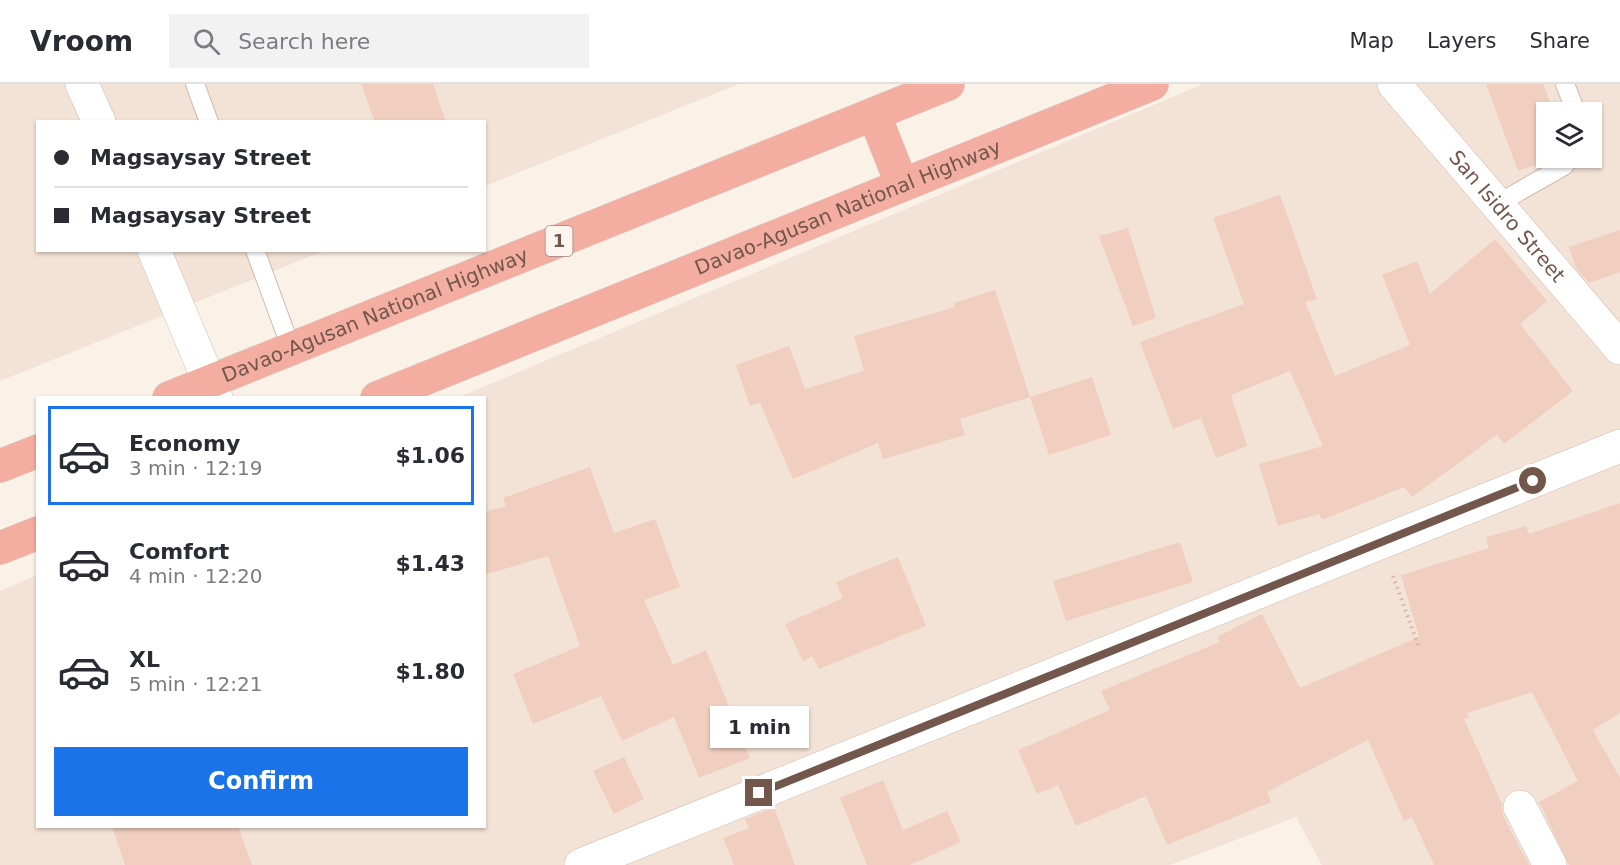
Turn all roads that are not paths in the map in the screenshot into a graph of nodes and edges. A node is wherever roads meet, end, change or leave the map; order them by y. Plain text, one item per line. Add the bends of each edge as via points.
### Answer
1 (82, 84) edge
2 (195, 84) edge
3 (948, 84) edge
4 (1152, 84) edge
5 (1394, 84) edge
6 (1566, 84) edge
7 (1572, 102) edge
8 (874, 114) junction
9 (98, 120) edge
10 (208, 120) edge
11 (1560, 168) edge
12 (902, 185) junction
13 (1497, 204) junction
14 (155, 252) edge
15 (256, 252) edge
16 (291, 348) junction
17 (1620, 348) edge
18 (213, 389) edge
19 (179, 396) edge
20 (382, 396) edge
21 (1620, 446) edge
22 (36, 452) edge
23 (0, 466) edge
24 (36, 534) edge
25 (0, 548) edge
26 (1520, 807) dead end
27 (581, 865) edge
28 (1550, 865) edge

1 - 9 street
2 - 10 lane
3 - 8 highway, Davao-Agusan National Highway / 1
4 - 12 highway, Davao-Agusan National Highway
5 - 13 street, San Isidro Street
6 - 7 lane
8 - 12 highway
8 - 16 highway, Davao-Agusan National Highway / 1
11 - 13 lane
12 - 20 highway, Davao-Agusan National Highway
13 - 17 street, San Isidro Street
14 - 18 street
15 - 16 lane
16 - 18 highway, Davao-Agusan National Highway / 1
18 - 19 highway, Davao-Agusan National Highway / 1
21 - 27 street
22 - 23 highway
24 - 25 highway
26 - 28 street

